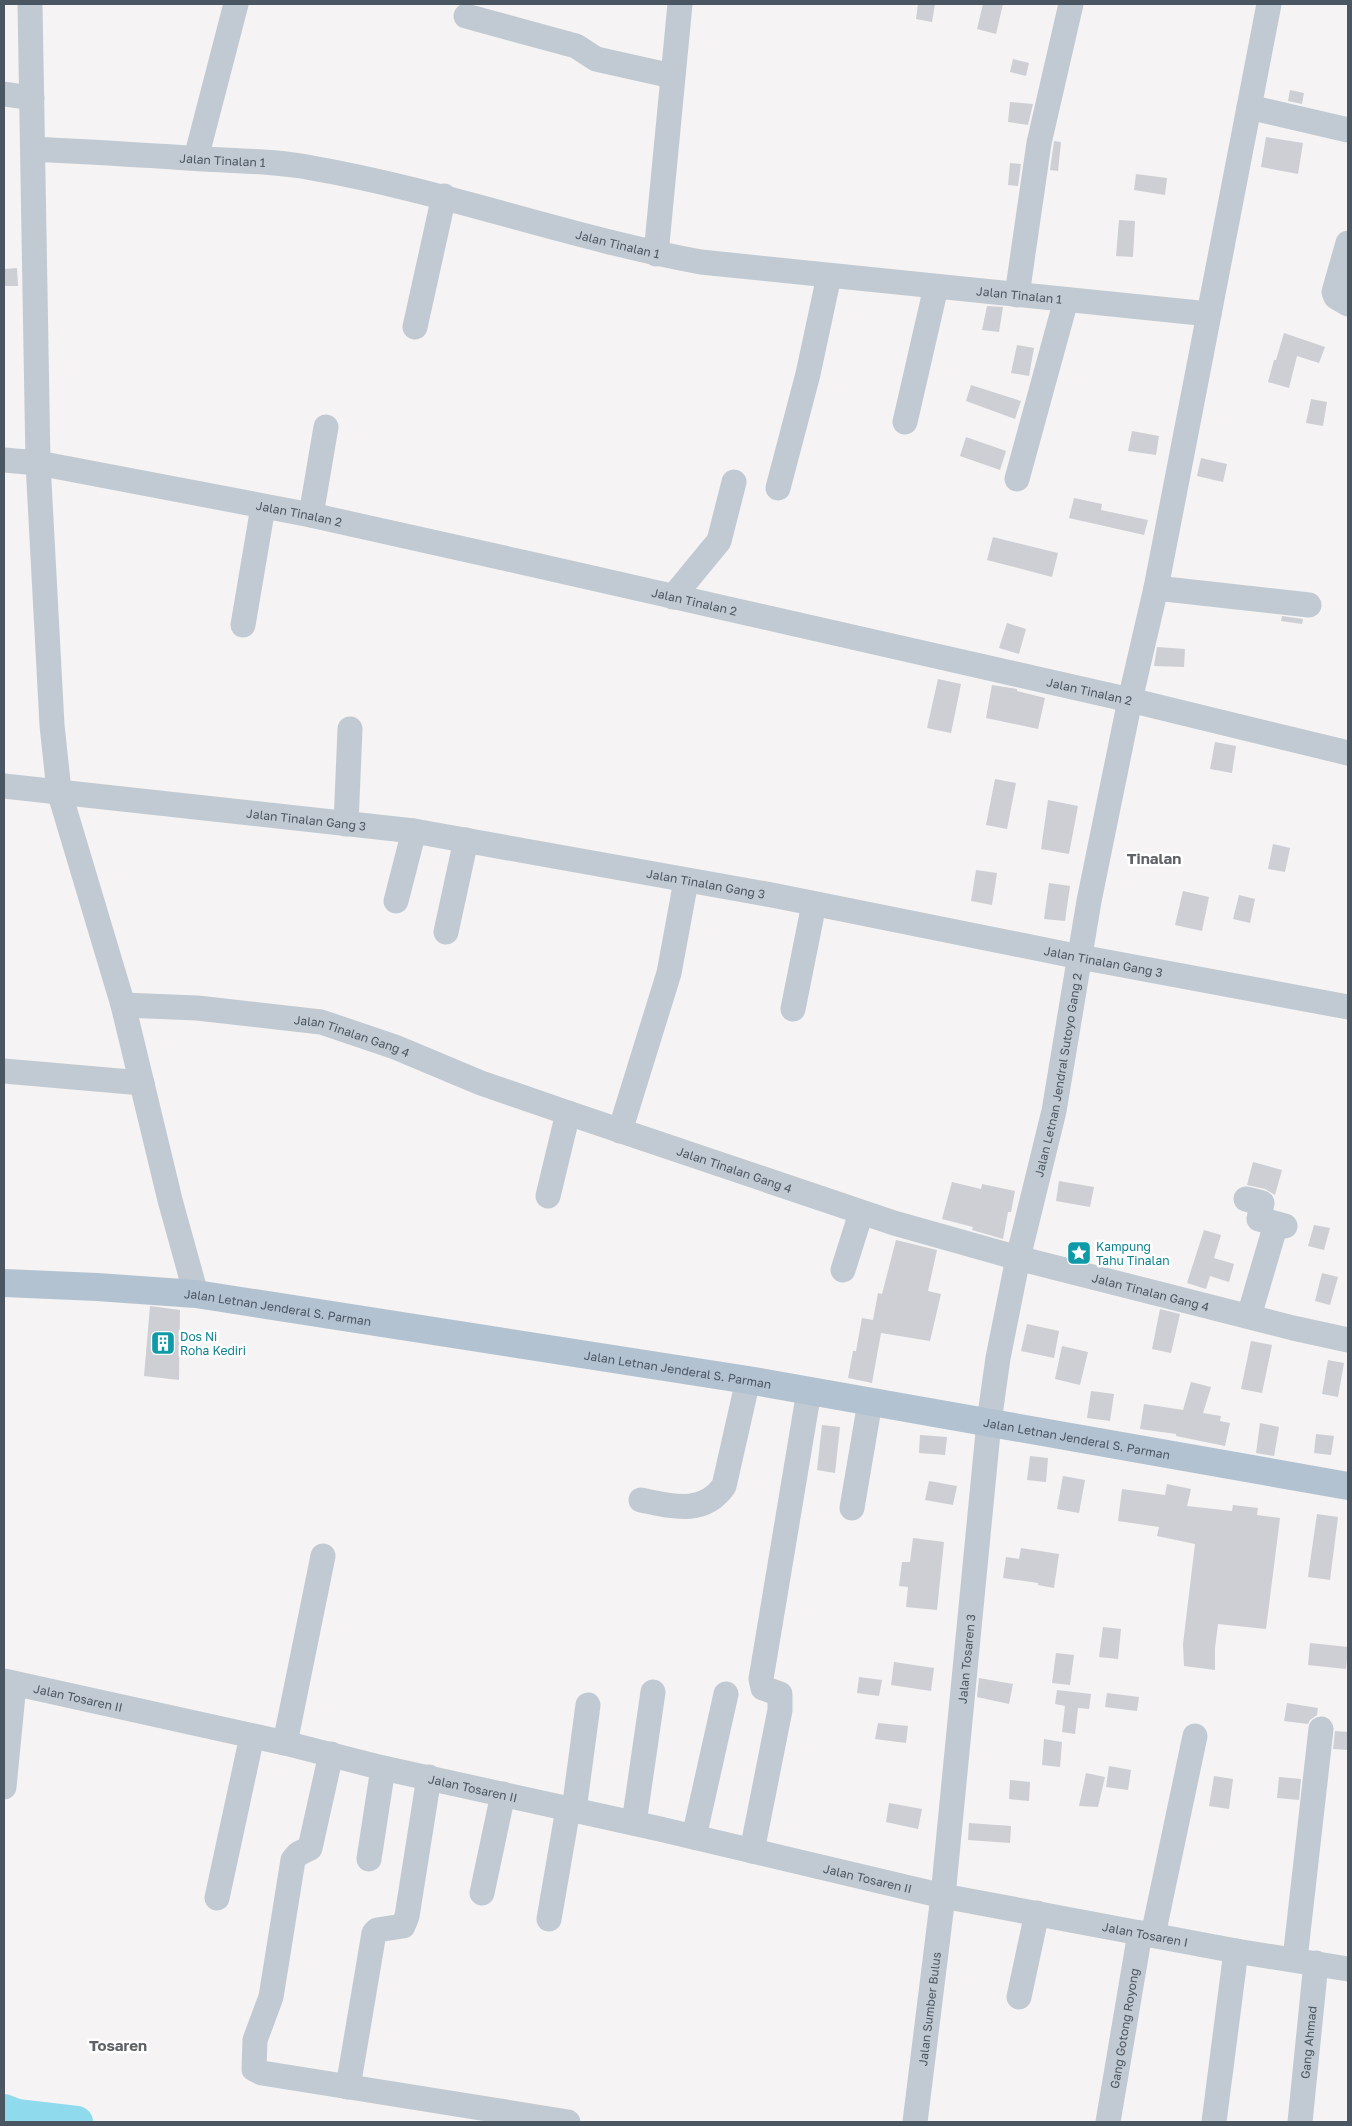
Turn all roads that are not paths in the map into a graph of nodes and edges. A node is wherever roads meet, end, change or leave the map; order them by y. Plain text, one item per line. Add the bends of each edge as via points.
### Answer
1 (30, 4) edge
2 (236, 4) edge
3 (680, 4) edge
4 (1072, 4) edge
5 (1269, 4) edge
6 (466, 16) dead end
7 (672, 76) junction
8 (4, 94) edge
9 (32, 98) junction
10 (1249, 108) junction
11 (1348, 130) edge
12 (33, 149) junction
13 (196, 158) junction
14 (444, 196) junction
15 (1348, 243) edge
16 (656, 254) junction
17 (829, 276) junction
18 (936, 287) junction
19 (1017, 295) junction
20 (1066, 300) junction
21 (1341, 309) edge
22 (1209, 314) junction
23 (415, 327) dead end
24 (905, 422) dead end
25 (326, 427) dead end
26 (4, 460) edge
27 (38, 463) junction
28 (1017, 479) dead end
29 (734, 482) dead end
30 (778, 488) dead end
31 (263, 506) junction
32 (311, 515) junction
33 (1156, 588) junction
34 (673, 597) junction
35 (1309, 605) dead end
36 (243, 625) dead end
37 (1130, 700) junction
38 (350, 729) dead end
39 (1348, 752) edge
40 (4, 786) edge
41 (59, 791) junction
42 (346, 824) junction
43 (414, 831) junction
44 (466, 840) junction
45 (686, 881) junction
46 (396, 901) dead end
47 (814, 904) junction
48 (446, 932) dead end
49 (1080, 957) junction
50 (123, 1005) junction
51 (1348, 1007) edge
52 (793, 1009) dead end
53 (4, 1070) edge
54 (142, 1083) junction
55 (568, 1114) junction
56 (620, 1131) junction
57 (548, 1196) dead end
58 (1246, 1199) dead end
59 (861, 1213) junction
60 (1018, 1258) junction
61 (844, 1270) dead end
62 (4, 1283) edge
63 (196, 1294) junction
64 (1249, 1316) junction
65 (1348, 1340) edge
66 (748, 1380) junction
67 (809, 1391) junction
68 (870, 1402) junction
69 (989, 1422) junction
70 (1348, 1486) edge
71 (641, 1500) dead end
72 (852, 1508) dead end
73 (323, 1556) dead end
74 (9, 1682) edge
75 (653, 1692) dead end
76 (726, 1694) dead end
77 (588, 1706) dead end
78 (1321, 1729) dead end
79 (252, 1736) junction
80 (1195, 1736) dead end
81 (285, 1743) junction
82 (330, 1754) junction
83 (383, 1768) junction
84 (428, 1777) junction
85 (4, 1787) edge
86 (503, 1794) junction
87 (571, 1809) junction
88 (634, 1823) junction
89 (694, 1837) junction
90 (752, 1851) junction
91 (369, 1859) dead end
92 (482, 1893) dead end
93 (943, 1896) junction
94 (217, 1898) dead end
95 (1037, 1914) junction
96 (549, 1919) dead end
97 (1146, 1934) junction
98 (1236, 1951) junction
99 (1306, 1961) junction
100 (1348, 1968) edge
101 (1020, 1997) dead end
102 (348, 2087) junction
103 (568, 2122) edge
104 (915, 2122) edge
105 (1108, 2122) edge
106 (1214, 2122) edge
107 (1300, 2122) edge

1 - 9 street
2 - 13 street
3 - 7 street
4 - 19 street via 1039,143
5 - 10 street, Jalan Letnan Jendral Sutoyo Gang 2
6 - 7 street via 576,46 596,59
7 - 16 street
8 - 9 street
9 - 12 street
10 - 11 street
10 - 22 street, Jalan Letnan Jendral Sutoyo Gang 2
12 - 13 street, Jalan Tinalan 1
12 - 27 street
13 - 14 street, Jalan Tinalan 1 via 309,167
14 - 16 street, Jalan Tinalan 1
14 - 23 street
15 - 21 street via 1334,292
16 - 17 street, Jalan Tinalan 1
17 - 18 street, Jalan Tinalan 1
17 - 30 street via 808,374
18 - 19 street, Jalan Tinalan 1
18 - 24 street
19 - 20 street, Jalan Tinalan 1
20 - 22 street, Jalan Tinalan 1
20 - 28 street
22 - 33 street, Jalan Letnan Jendral Sutoyo Gang 2
25 - 32 street
26 - 27 street, Jalan Tinalan 2
27 - 31 street, Jalan Tinalan 2
27 - 41 street via 52,725
29 - 34 street via 718,541
31 - 32 street, Jalan Tinalan 2
31 - 36 street
32 - 34 street, Jalan Tinalan 2
33 - 35 street
33 - 37 street, Jalan Letnan Jendral Sutoyo Gang 2
34 - 37 street, Jalan Tinalan 2
37 - 39 street, Jalan Tinalan 2
37 - 49 street, Jalan Letnan Jendral Sutoyo Gang 2
38 - 42 street
40 - 41 street, Jalan Tinalan Gang 3
41 - 42 street, Jalan Tinalan Gang 3
41 - 50 street
42 - 43 street, Jalan Tinalan Gang 3
43 - 44 street, Jalan Tinalan Gang 3
43 - 46 street
44 - 45 street, Jalan Tinalan Gang 3
44 - 48 street
45 - 47 street, Jalan Tinalan Gang 3
45 - 56 street via 669,973
47 - 49 street, Jalan Tinalan Gang 3
47 - 52 street
49 - 51 street, Jalan Tinalan Gang 3
49 - 60 street, Jalan Letnan Jendral Sutoyo Gang 2 via 1054,1111
50 - 54 street
50 - 55 street, Jalan Tinalan Gang 4 via 197,1008 321,1022
53 - 54 street
54 - 63 street
55 - 56 street, Jalan Tinalan Gang 4
55 - 57 street
56 - 59 street, Jalan Tinalan Gang 4
58 - 64 street via 1262,1203 1259,1219 1280,1225
59 - 60 street, Jalan Tinalan Gang 4
59 - 61 street
60 - 64 street, Jalan Tinalan Gang 4
60 - 69 street, Jalan Letnan Jendral Sutoyo Gang 2
62 - 63 main road, Jalan Letnan Jenderal S. Parman
63 - 66 main road, Jalan Letnan Jenderal S. Parman
64 - 65 street, Jalan Tinalan Gang 4
66 - 67 main road, Jalan Letnan Jenderal S. Parman
66 - 71 street via 724,1486 716,1497 702,1504 680,1507
67 - 68 main road, Jalan Letnan Jenderal S. Parman
67 - 90 street via 761,1679 763,1688 780,1694 780,1704
68 - 69 main road, Jalan Letnan Jenderal S. Parman
68 - 72 street
69 - 70 main road, Jalan Letnan Jenderal S. Parman
69 - 93 street, Jalan Tosaren 3
73 - 81 street
74 - 79 street, Jalan Tosaren II
74 - 85 street
75 - 88 street
76 - 89 street
77 - 87 street
78 - 99 street, Gang Ahmad
79 - 81 street, Jalan Tosaren II
79 - 94 street
80 - 97 street, Gang Gotong Royong
81 - 82 street, Jalan Tosaren II
82 - 83 street, Jalan Tosaren II
82 - 102 street via 310,1848 293,1860 272,1998 255,2040 253,2058 254,2069 262,2073
83 - 84 street, Jalan Tosaren II
83 - 91 street
84 - 86 street, Jalan Tosaren II
84 - 102 street via 408,1916 403,1926 374,1933
86 - 87 street, Jalan Tosaren II
86 - 92 street
87 - 88 street, Jalan Tosaren II
87 - 96 street
88 - 89 street, Jalan Tosaren II
89 - 90 street, Jalan Tosaren II
90 - 93 street, Jalan Tosaren II
93 - 95 street, Jalan Tosaren I
93 - 104 street, Jalan Sumber Bulus
95 - 97 street, Jalan Tosaren I
95 - 101 street
97 - 98 street, Jalan Tosaren I
97 - 105 street, Gang Gotong Royong
98 - 99 street, Jalan Tosaren I
98 - 106 street
99 - 100 street, Jalan Tosaren I
99 - 107 street, Gang Ahmad
102 - 103 street

